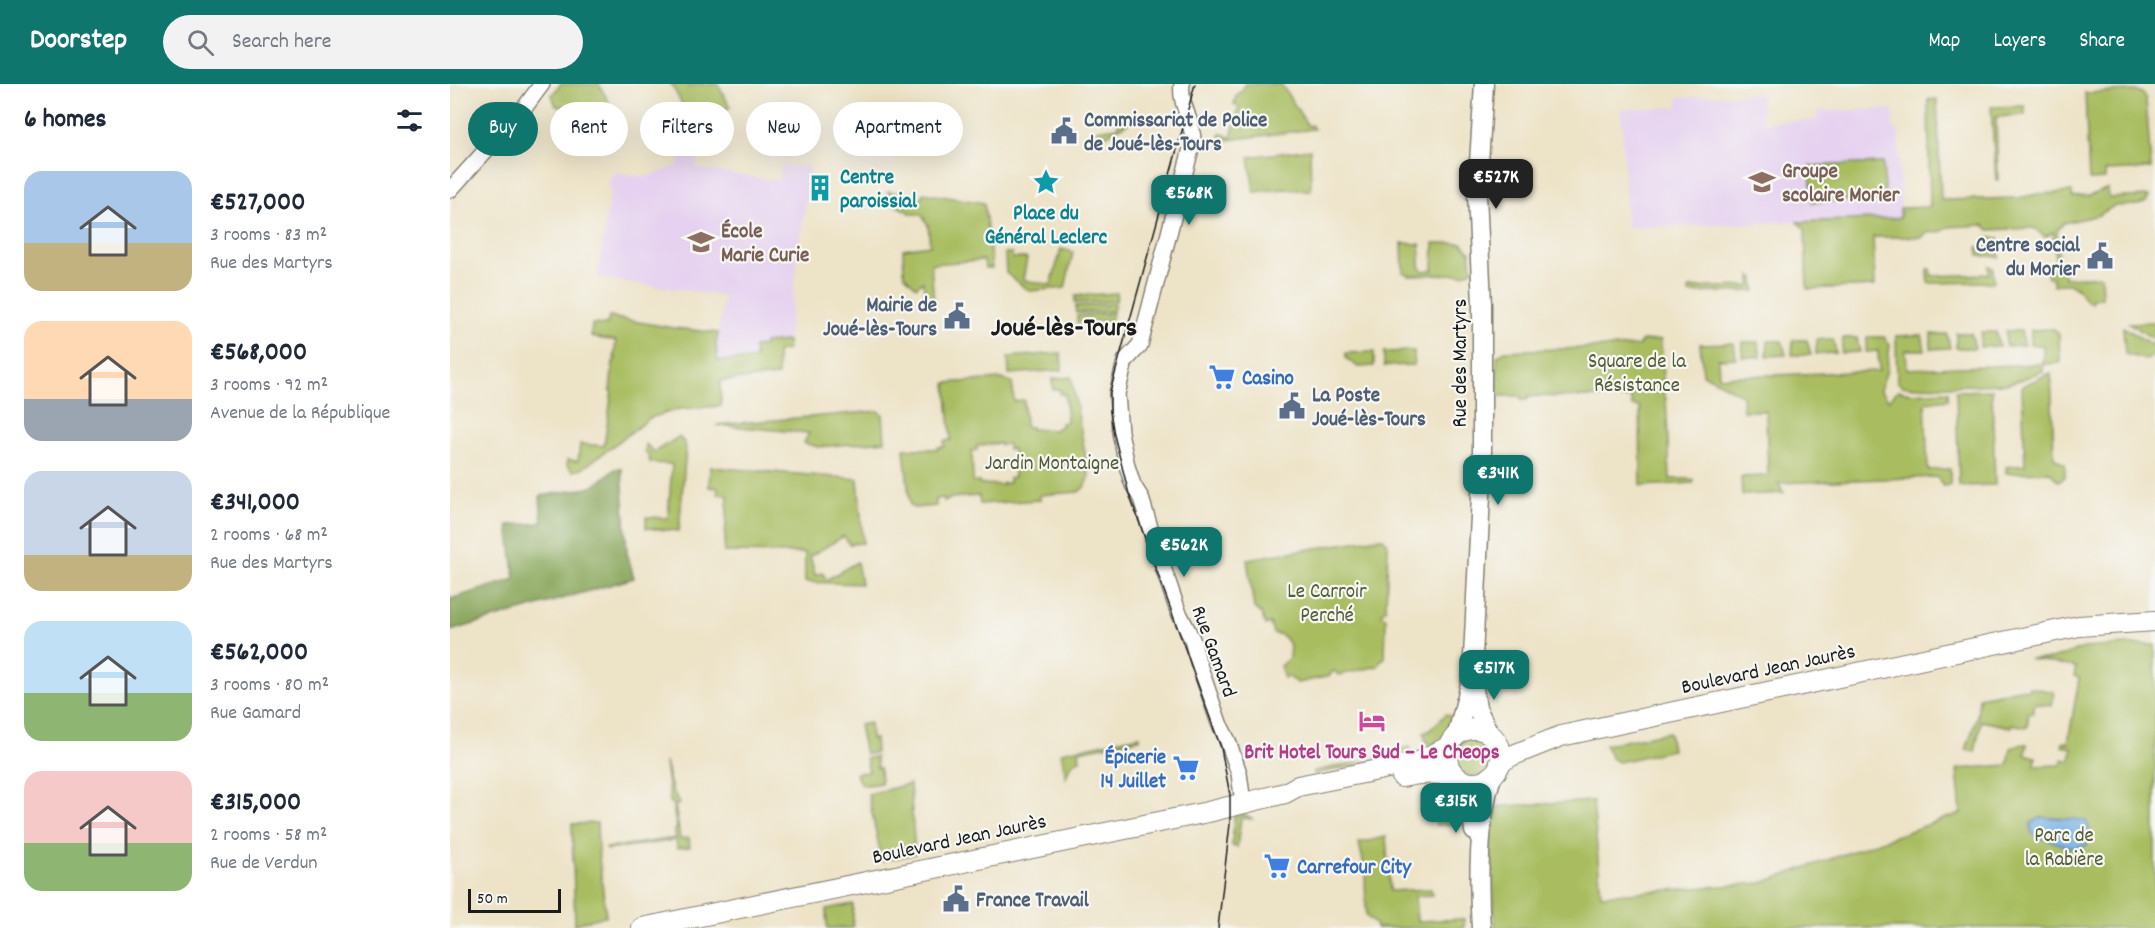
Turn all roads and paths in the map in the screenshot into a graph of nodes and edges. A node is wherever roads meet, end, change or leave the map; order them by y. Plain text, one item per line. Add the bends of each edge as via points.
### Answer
1 (542, 84) edge
2 (1182, 84) edge
3 (1484, 84) edge
4 (450, 190) edge
5 (2155, 621) edge
6 (2155, 631) edge
7 (1985, 647) junction
8 (1472, 677) junction
9 (1492, 735) junction
10 (1561, 736) junction
11 (1453, 740) junction
12 (1496, 770) junction
13 (1458, 778) junction
14 (1285, 793) junction
15 (1243, 803) junction
16 (1480, 880) junction
17 (642, 928) edge
18 (1481, 928) edge

1 - 4 street
2 - 15 street, Rue Gamard via 1193,141 1140,345 1125,361 1117,411 1133,485 1228,741 1239,773
3 - 8 main road, Rue des Martyrs via 1477,194 1482,304 1482,477
5 - 7 main road, Boulevard Jean Jaurès via 2079,626
6 - 7 main road, Boulevard Jean Jaurès via 2118,631
7 - 10 main road, Boulevard Jean Jaurès
8 - 9 main road, Rue des Martyrs via 1477,708
8 - 11 main road, Rue des Martyrs
9 - 10 main road, Boulevard Jean Jaurès
9 - 11 main road via 1472,728
9 - 12 main road via 1501,748
10 - 12 main road, Boulevard Jean Jaurès via 1511,756
11 - 13 main road via 1447,763
11 - 14 main road, Boulevard Jean Jaurès via 1418,762 1298,786
12 - 13 main road via 1477,783
12 - 16 main road via 1484,805
13 - 14 main road, Boulevard Jean Jaurès via 1420,773 1299,798
13 - 16 main road via 1471,806
14 - 15 main road, Boulevard Jean Jaurès
15 - 17 main road, Boulevard Jean Jaurès
16 - 18 main road

